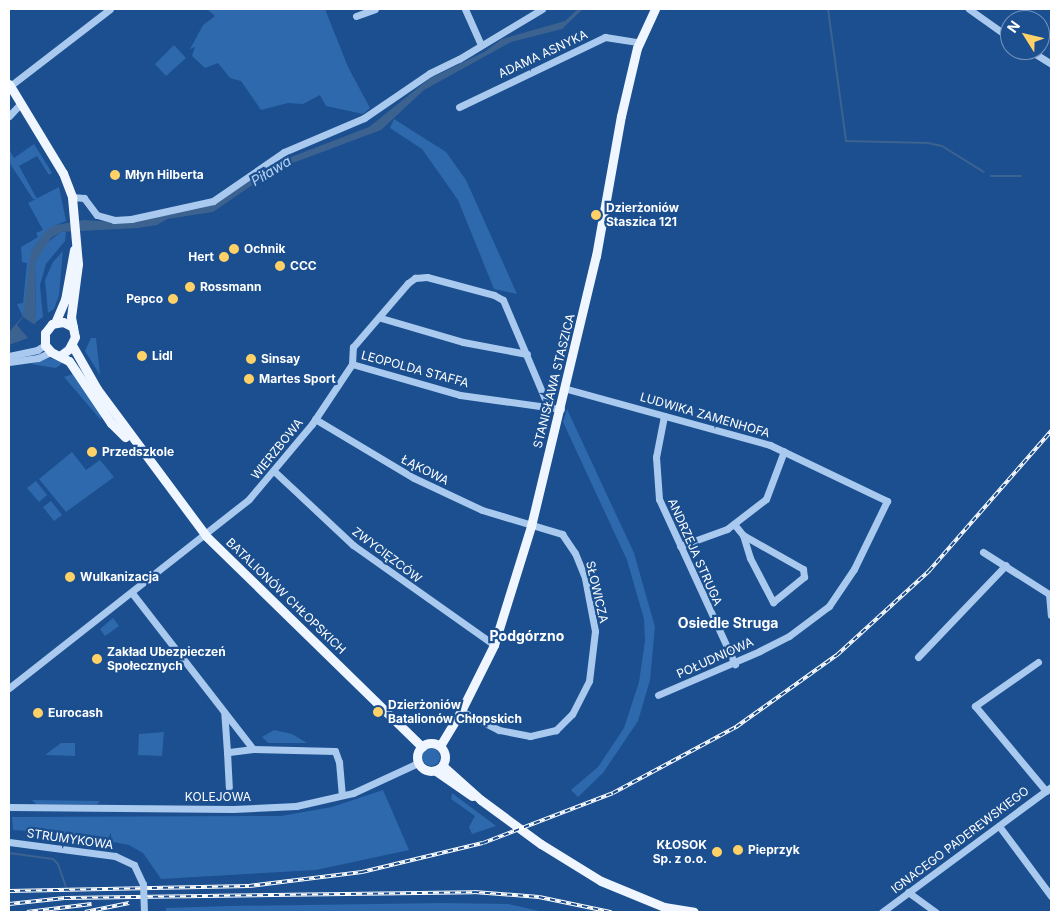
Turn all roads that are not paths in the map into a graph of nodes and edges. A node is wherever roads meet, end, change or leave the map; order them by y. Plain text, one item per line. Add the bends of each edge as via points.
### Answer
1 (110, 9) edge
2 (375, 9) edge
3 (465, 9) edge
4 (542, 9) edge
5 (655, 9) edge
6 (969, 9) edge
7 (356, 16) dead end
8 (1000, 31) edge
9 (638, 42) junction
10 (481, 45) junction
11 (9, 85) edge
12 (21, 104) junction
13 (459, 107) dead end
14 (9, 116) edge
15 (72, 197) junction
16 (75, 245) junction
17 (381, 318) junction
18 (55, 323) junction
19 (73, 327) junction
20 (72, 345) junction
21 (48, 349) junction
22 (527, 354) junction
23 (61, 355) junction
24 (9, 356) edge
25 (9, 362) edge
26 (352, 364) junction
27 (567, 388) junction
28 (548, 406) junction
29 (561, 410) junction
30 (664, 416) junction
31 (315, 419) junction
32 (784, 451) junction
33 (143, 454) junction
34 (274, 472) junction
35 (887, 501) joint
36 (734, 524) junction
37 (531, 526) junction
38 (743, 535) junction
39 (206, 536) junction
40 (680, 546) junction
41 (982, 552) dead end
42 (1006, 565) junction
43 (132, 594) junction
44 (1051, 615) edge
45 (494, 645) junction
46 (918, 657) dead end
47 (1038, 662) dead end
48 (735, 664) junction
49 (9, 688) edge
50 (658, 695) dead end
51 (461, 711) junction
52 (224, 714) junction
53 (440, 746) junction
54 (422, 747) junction
55 (253, 749) junction
56 (227, 752) junction
57 (418, 763) junction
58 (439, 768) junction
59 (229, 787) dead end
60 (1049, 789) edge
61 (342, 796) junction
62 (9, 807) edge
63 (999, 826) junction
64 (9, 842) edge
65 (908, 892) junction
66 (1051, 896) edge
67 (143, 911) edge
68 (681, 912) edge
69 (694, 912) edge
70 (882, 912) edge
71 (936, 912) edge

1 - 11 street
2 - 7 street
3 - 10 street
4 - 10 street
5 - 9 main road, STANISŁAWA STASZICA
6 - 8 street
9 - 13 street, ADAMA ASNYKA via 612,35 605,37
9 - 27 main road, STANISŁAWA STASZICA
10 - 15 street via 430,73 364,118 284,152 214,201 131,220 114,220 96,214 84,198
11 - 12 main road
12 - 14 street
12 - 15 main road via 63,173
15 - 16 main road
16 - 18 main road via 65,300
16 - 19 main road via 78,264 71,317
17 - 22 street via 463,342
17 - 22 street, WIERZBOWA via 408,283 415,278 427,277 503,300
17 - 26 street, WIERZBOWA via 353,347
18 - 19 main road via 63,322
18 - 21 main road via 46,330
19 - 20 main road via 75,337
20 - 23 main road
20 - 33 main road, BATALIONÓW CHŁOPSKICH via 97,390
21 - 23 main road
21 - 24 street
21 - 25 street via 38,358
22 - 28 street, WIERZBOWA
23 - 33 main road, BATALIONÓW CHŁOPSKICH via 69,361 111,423
26 - 28 street, LEOPOLDA STAFFA via 460,395
26 - 31 street, WIERZBOWA
27 - 29 main road, STANISŁAWA STASZICA
27 - 30 street, LUDWIKA ZAMENHOFA
28 - 29 street, LEOPOLDA STAFFA
29 - 37 main road, STANISŁAWA STASZICA
30 - 32 street, LUDWIKA ZAMENHOFA via 723,430
30 - 40 street, ANDRZEJA STRUGA via 656,457 656,480 659,499
31 - 34 street, WIERZBOWA
31 - 37 street, ŁĄKOWA via 414,478 482,510
32 - 35 street, LUDWIKA ZAMENHOFA
32 - 36 street via 766,499
33 - 39 main road, BATALIONÓW CHŁOPSKICH
34 - 39 street, WIERZBOWA via 249,500
34 - 45 street, ZWYCIĘZCÓW via 353,545
35 - 48 street, POŁUDNIOWA via 854,569 828,606 789,636
36 - 38 street
36 - 40 street
37 - 45 main road, STANISŁAWA STASZICA
37 - 51 street, SŁOWICZA via 562,534 580,564 595,630 589,681 564,724 544,734 514,734
38 - 38 street via 750,558 774,602 804,577 803,570
39 - 43 street, WIERZBOWA
39 - 54 main road, BATALIONÓW CHŁOPSKICH
40 - 48 street, ANDRZEJA STRUGA
41 - 42 street
42 - 44 street via 1048,594
42 - 46 street
43 - 49 street, WIERZBOWA
43 - 52 street
45 - 51 main road, STANISŁAWA STASZICA
47 - 60 street via 975,706
48 - 50 street, POŁUDNIOWA
51 - 53 main road, STANISŁAWA STASZICA
52 - 55 street
52 - 56 street
53 - 54 main road via 433,743
53 - 58 main road via 445,753
54 - 57 main road via 417,754
55 - 56 street
55 - 61 street via 335,752 340,762
56 - 59 street
57 - 58 main road via 425,770
57 - 61 street, KOLEJOWA
58 - 68 main road via 550,850 601,881 642,900
60 - 63 street, IGNACEGO PADEREWSKIEGO
61 - 62 street, KOLEJOWA via 303,805 260,808
63 - 65 street, IGNACEGO PADEREWSKIEGO
63 - 66 street
64 - 67 street, STRUMYKOWA, bridge via 115,856 134,866 143,884
65 - 70 street, IGNACEGO PADEREWSKIEGO
65 - 71 street
68 - 69 main road

